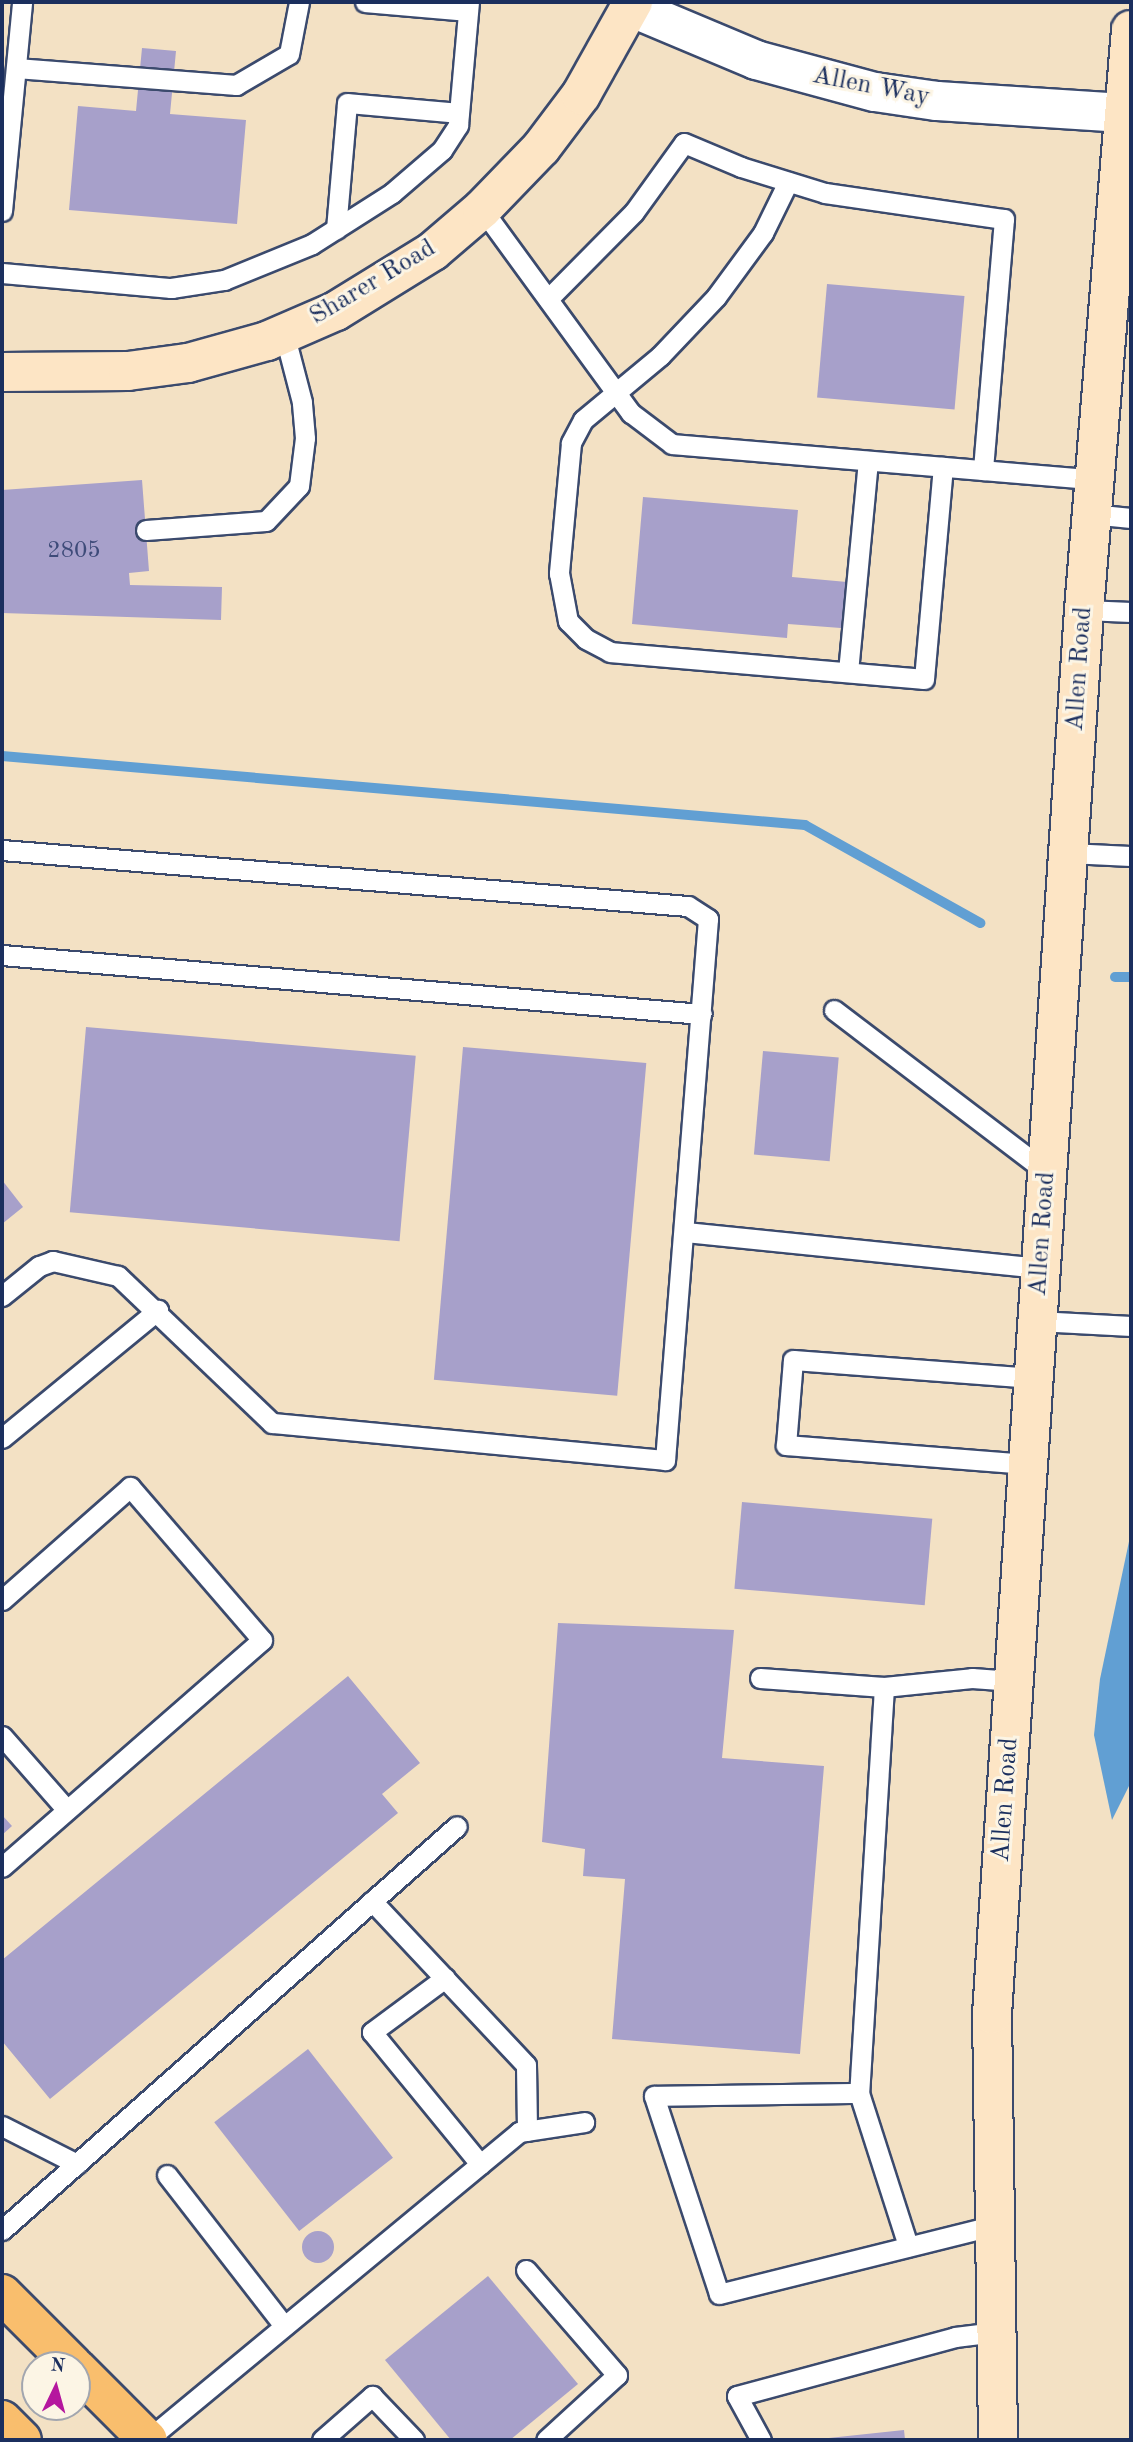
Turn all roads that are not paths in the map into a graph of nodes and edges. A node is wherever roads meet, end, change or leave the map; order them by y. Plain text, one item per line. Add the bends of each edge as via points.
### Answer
1 (22, 2) edge
2 (299, 2) edge
3 (365, 2) edge
4 (627, 4) edge
5 (469, 6) edge
6 (1131, 30) edge
7 (16, 68) junction
8 (460, 113) junction
9 (1124, 113) junction
10 (788, 182) junction
11 (482, 209) junction
12 (2, 211) edge
13 (336, 229) junction
14 (2, 273) edge
15 (548, 299) junction
16 (1118, 311) edge
17 (284, 333) junction
18 (2, 372) edge
19 (615, 391) junction
20 (868, 461) junction
21 (943, 467) junction
22 (983, 470) junction
23 (1092, 497) junction
24 (1131, 518) edge
25 (146, 530) dead end
26 (1084, 610) junction
27 (1131, 612) edge
28 (848, 672) junction
29 (2, 850) edge
30 (1069, 853) junction
31 (1131, 856) edge
32 (2, 955) edge
33 (834, 1010) dead end
34 (702, 1014) junction
35 (1047, 1172) junction
36 (685, 1232) junction
37 (1040, 1268) junction
38 (2, 1296) edge
39 (158, 1310) junction
40 (1037, 1321) junction
41 (1131, 1325) edge
42 (1032, 1378) junction
43 (2, 1438) edge
44 (1027, 1464) junction
45 (2, 1600) edge
46 (760, 1678) dead end
47 (1013, 1681) junction
48 (884, 1687) junction
49 (2, 1736) edge
50 (67, 1810) junction
51 (457, 1826) dead end
52 (2, 1867) edge
53 (373, 1901) junction
54 (445, 1978) junction
55 (859, 2093) junction
56 (584, 2122) dead end
57 (2, 2126) edge
58 (527, 2131) junction
59 (77, 2164) junction
60 (480, 2164) junction
61 (167, 2175) dead end
62 (995, 2224) junction
63 (2, 2231) edge
64 (908, 2246) junction
65 (526, 2270) dead end
66 (2, 2294) edge
67 (284, 2326) junction
68 (996, 2332) junction
69 (59, 2351) edge
70 (91, 2383) edge
71 (2, 2420) edge
72 (22, 2440) edge
73 (147, 2440) edge
74 (322, 2440) edge
75 (414, 2440) edge
76 (546, 2440) edge
77 (761, 2440) edge
78 (998, 2440) edge

1 - 7 lane
2 - 7 lane via 289,54 236,85
3 - 5 lane
4 - 9 street, Allen Way via 756,60 875,92 937,101
4 - 11 street, Sharer Road via 581,95 541,148
5 - 8 lane
6 - 9 street, Allen Road
7 - 12 lane
8 - 13 lane via 442,150 392,193
8 - 13 lane via 347,103
9 - 16 street, Allen Road
10 - 15 lane via 684,143 634,212
10 - 19 lane via 763,233 716,298 660,356
10 - 22 lane via 825,193 1004,219
11 - 15 lane
11 - 17 street, Sharer Road via 422,257 336,311
13 - 14 lane via 312,244 224,280 179,287
15 - 19 lane
16 - 23 street, Allen Road
17 - 18 street, Sharer Road via 188,363 140,369
17 - 25 lane via 302,402 305,438 299,486 266,521
19 - 20 lane via 649,431 672,444
19 - 28 lane via 583,420 571,443 559,573 568,621 586,639 610,652
20 - 21 lane
20 - 28 lane
21 - 22 lane
21 - 28 lane via 924,679
22 - 23 lane
23 - 24 lane
23 - 26 street, Allen Road
26 - 27 lane
26 - 30 street, Allen Road
29 - 34 lane via 688,906 708,919
30 - 31 lane
30 - 35 street, Allen Road
32 - 34 lane
33 - 35 lane
34 - 36 lane
35 - 37 street, Allen Road
36 - 37 lane
36 - 39 lane via 665,1460 272,1423
37 - 40 street, Allen Road
38 - 39 lane via 39,1266 53,1261 118,1276
39 - 43 lane
40 - 41 lane
40 - 42 street, Allen Road
42 - 44 street, Allen Road
42 - 44 lane via 793,1360 786,1445
44 - 47 street, Allen Road
45 - 50 lane via 130,1487 262,1640
46 - 48 lane
47 - 48 lane via 972,1678
47 - 62 street, Allen Road via 992,2014
48 - 55 lane
49 - 50 lane
50 - 52 lane
51 - 53 lane
53 - 54 lane
53 - 59 lane
54 - 58 lane via 526,2065
54 - 60 lane via 372,2032
55 - 64 lane
55 - 64 lane via 654,2096 719,2294
56 - 58 lane
57 - 59 lane
58 - 60 lane
59 - 63 lane
60 - 67 lane
61 - 67 lane
62 - 64 lane
62 - 68 street, Allen Road
65 - 76 lane via 617,2375
66 - 69 main road
67 - 73 lane
68 - 77 lane via 955,2337 737,2396
68 - 78 street, Allen Road
70 - 73 main road
71 - 72 main road
74 - 75 lane via 372,2396

